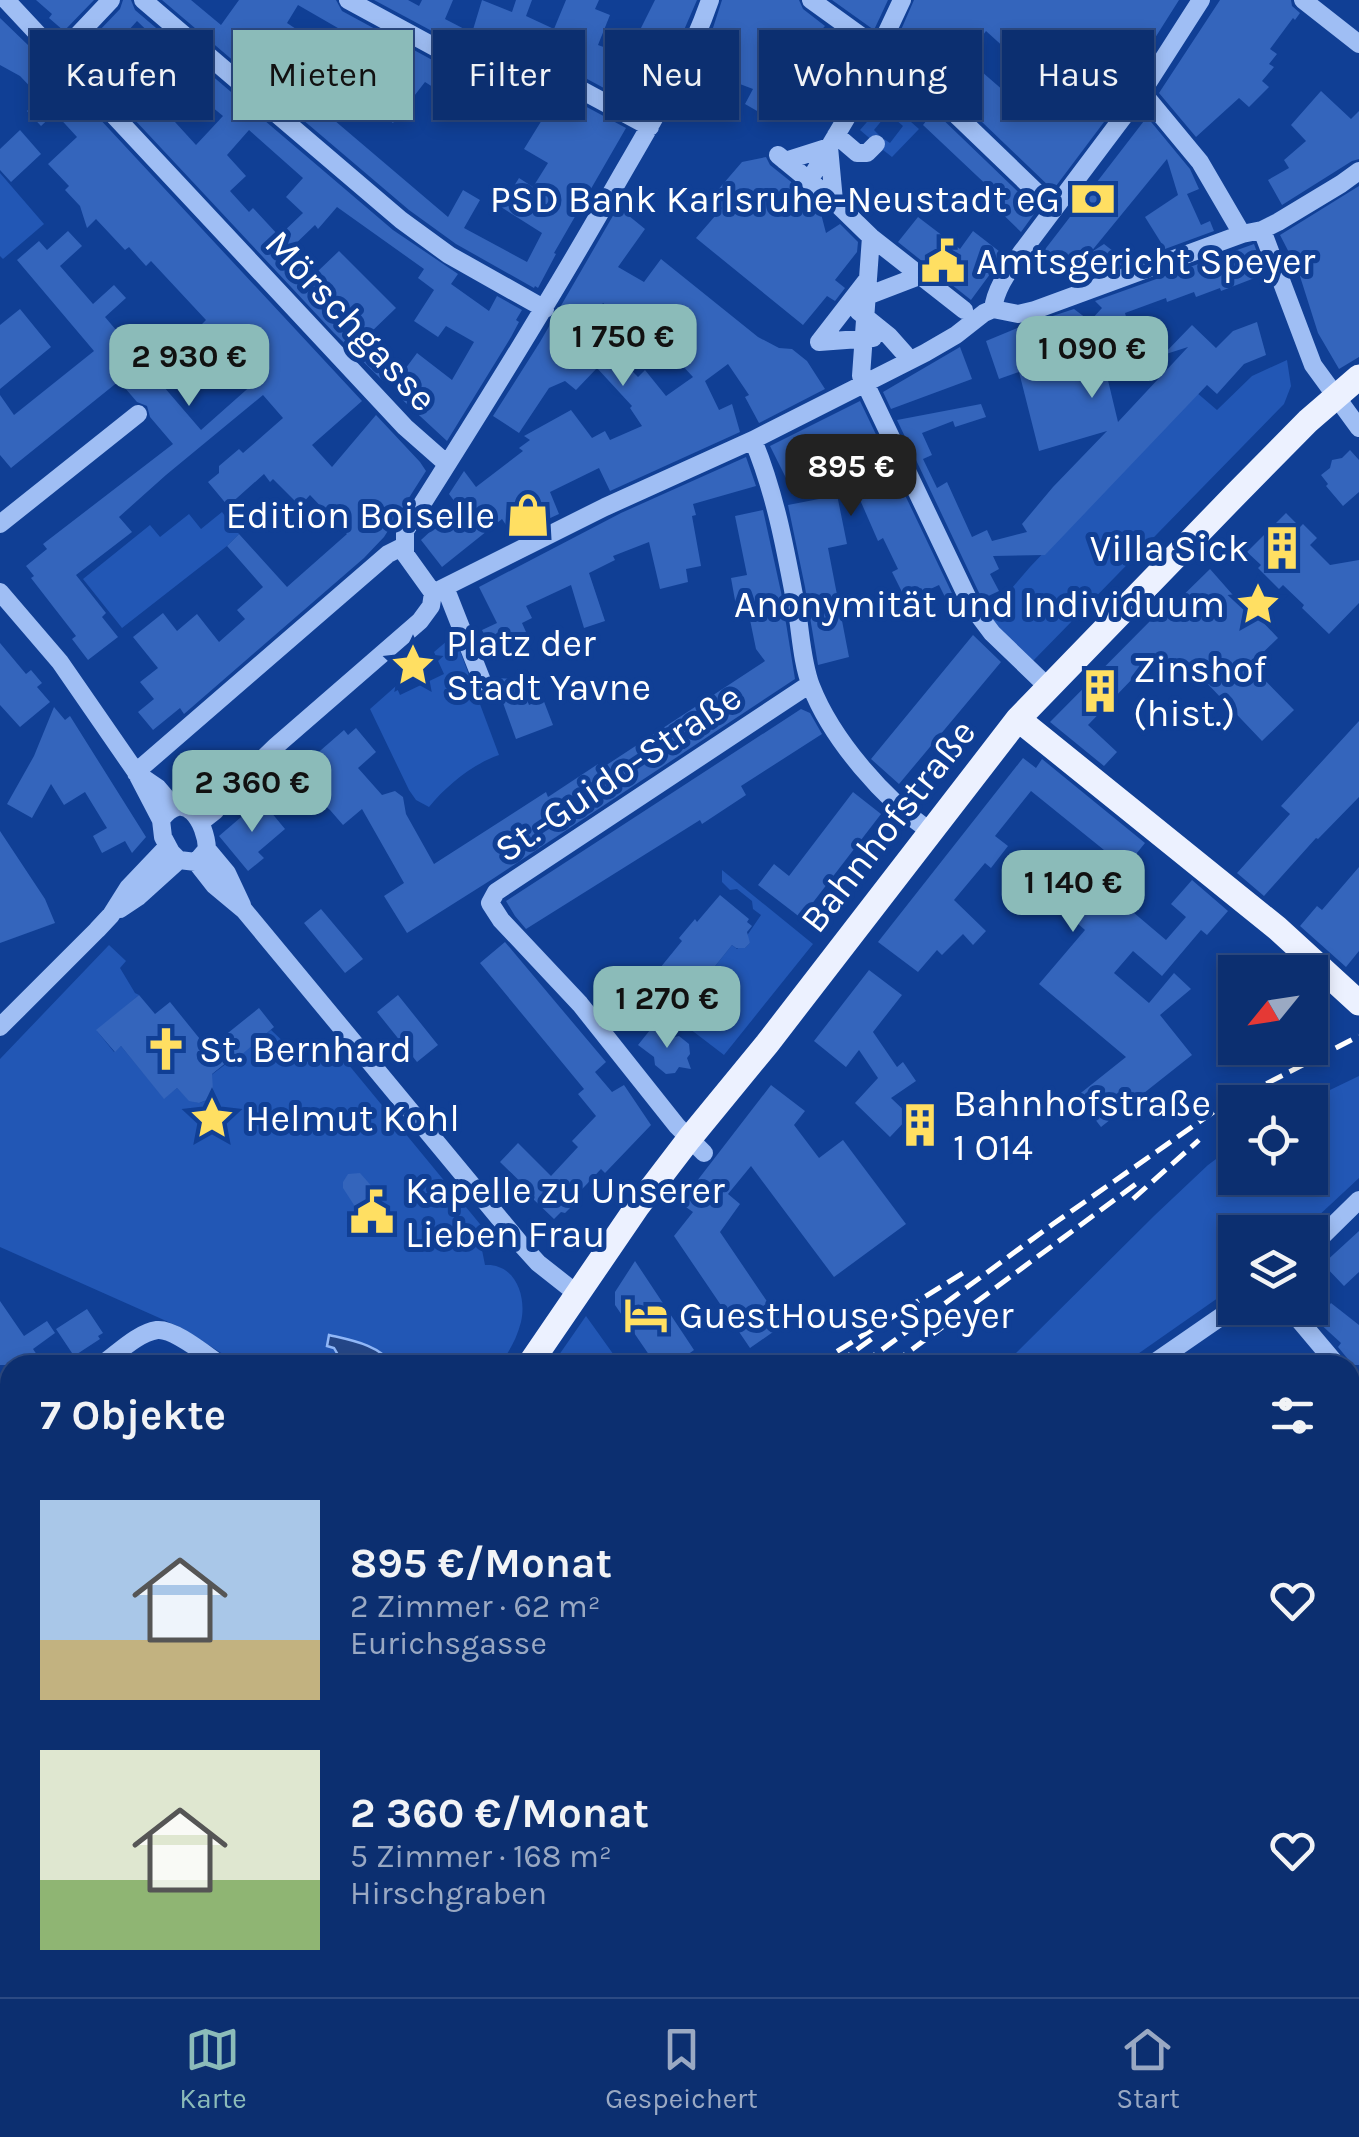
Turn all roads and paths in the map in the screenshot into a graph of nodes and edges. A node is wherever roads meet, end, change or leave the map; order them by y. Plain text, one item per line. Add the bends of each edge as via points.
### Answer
1 (6, 0) edge
2 (111, 0) edge
3 (142, 0) edge
4 (348, 0) edge
5 (710, 0) edge
6 (811, 0) edge
7 (902, 0) edge
8 (1201, 0) edge
9 (1303, 0) edge
10 (35, 30) edge
11 (83, 30) edge
12 (848, 30) edge
13 (886, 30) edge
14 (1359, 44) edge
15 (1154, 73) edge
16 (1154, 106) edge
17 (119, 120) edge
18 (846, 120) edge
19 (962, 120) edge
20 (1121, 120) edge
21 (650, 127) junction
22 (833, 142) junction
23 (876, 144) dead end
24 (1359, 171) edge
25 (809, 181) junction
26 (834, 201) junction
27 (1054, 209) junction
28 (1238, 226) junction
29 (1262, 230) junction
30 (871, 238) junction
31 (889, 252) junction
32 (919, 276) junction
33 (857, 294) junction
34 (545, 309) junction
35 (993, 309) junction
36 (964, 310) dead end
37 (866, 316) junction
38 (889, 336) junction
39 (864, 338) junction
40 (905, 354) dead end
41 (1359, 377) edge
42 (863, 380) junction
43 (1334, 396) junction
44 (138, 414) dead end
45 (1359, 428) edge
46 (753, 440) junction
47 (446, 464) junction
48 (0, 524) edge
49 (404, 546) junction
50 (439, 590) junction
51 (0, 592) edge
52 (810, 684) junction
53 (1048, 688) junction
54 (486, 691) dead end
55 (1018, 720) junction
56 (136, 772) junction
57 (182, 815) junction
58 (931, 832) junction
59 (188, 854) junction
60 (1359, 1003) edge
61 (0, 1027) edge
62 (696, 1146) junction
63 (1359, 1200) edge
64 (1328, 1230) edge
65 (576, 1293) junction
66 (1218, 1319) edge
67 (1303, 1325) edge
68 (116, 1355) edge
69 (206, 1355) edge
70 (535, 1355) edge
71 (1165, 1355) edge
72 (1329, 1355) edge

1 - 10 street, Mörschgasse
2 - 11 street
3 - 34 street via 414,230
4 - 21 street via 442,51 497,48
5 - 21 street
6 - 12 street
7 - 13 street
8 - 15 street
9 - 14 street
16 - 28 street via 1200,162
17 - 47 street, Mörschgasse
18 - 22 street
19 - 27 street
20 - 27 street
21 - 34 street
22 - 23 street via 867,154
22 - 25 street
22 - 25 street via 781,158
22 - 26 street
24 - 29 street
25 - 26 street
26 - 30 street
27 - 35 street via 1004,278
28 - 29 street
28 - 35 street via 1036,310
29 - 43 street via 1313,365
30 - 31 street
30 - 33 street
31 - 32 street
31 - 33 street
32 - 33 street
32 - 36 street
33 - 37 street
33 - 39 street via 819,342
34 - 47 street
35 - 42 street via 956,335
37 - 38 street
37 - 39 street
38 - 39 street
38 - 40 street
39 - 42 street
41 - 43 main road, Bahnhofstraße
42 - 46 street
42 - 53 street via 971,605
43 - 45 street
43 - 53 main road, Bahnhofstraße
44 - 48 street
46 - 50 street
46 - 52 street via 776,512
47 - 49 street via 405,532
49 - 50 street via 409,561
49 - 56 street
50 - 54 street
50 - 57 street via 410,631 227,793
51 - 56 street via 60,662
52 - 58 street via 870,778
52 - 62 street, St.-Guido-Straße via 490,903
53 - 55 main road, Bahnhofstraße
55 - 58 main road, Bahnhofstraße
55 - 60 main road via 1263,916
56 - 57 street
57 - 59 street via 206,835
57 - 59 street via 161,832
58 - 62 main road, Bahnhofstraße
59 - 61 street via 111,914
59 - 65 street via 244,910 518,1242
62 - 65 main road, Bahnhofstraße
63 - 64 street
65 - 70 main road, Bahnhofstraße
66 - 71 street
67 - 72 street
68 - 69 street via 160,1330

